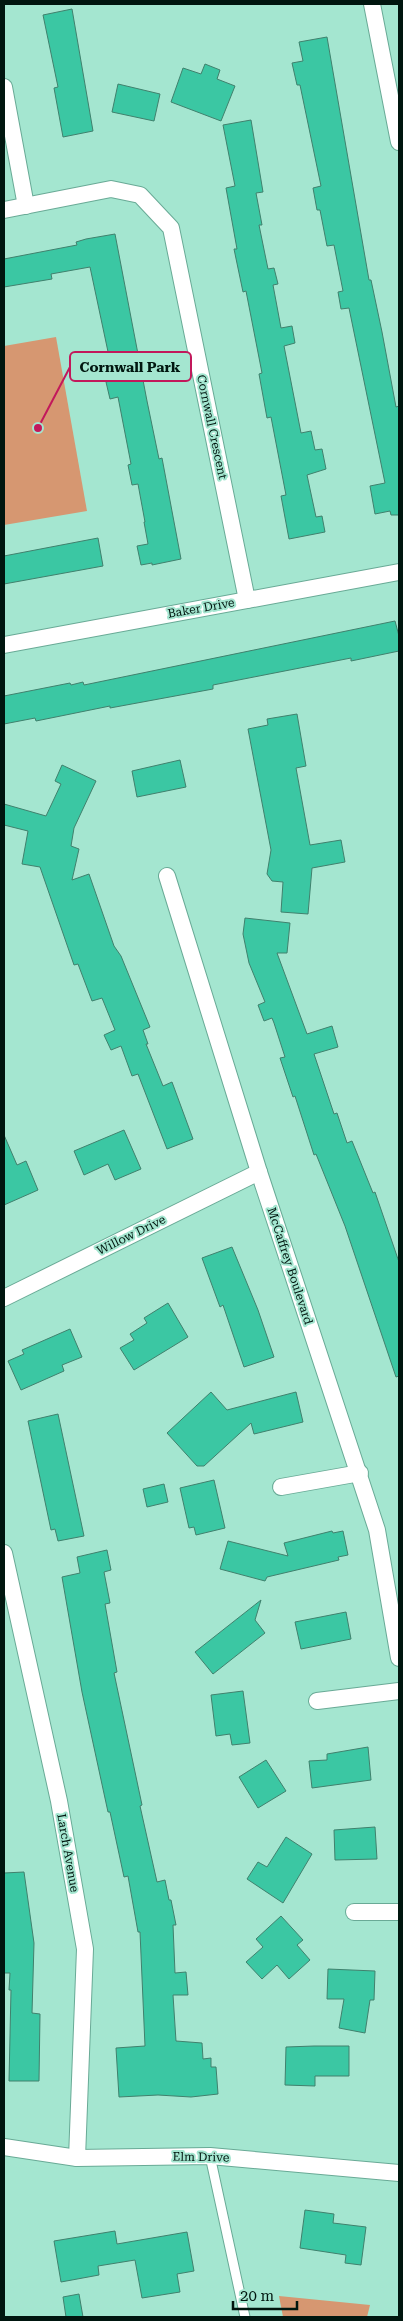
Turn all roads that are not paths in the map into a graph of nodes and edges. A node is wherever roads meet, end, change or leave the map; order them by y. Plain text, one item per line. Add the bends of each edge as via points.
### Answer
1 (372, 4) edge
2 (4, 87) edge
3 (399, 142) edge
4 (26, 206) junction
5 (4, 210) edge
6 (399, 572) edge
7 (247, 600) junction
8 (4, 645) edge
9 (167, 876) dead end
10 (259, 1172) junction
11 (4, 1298) edge
12 (360, 1473) junction
13 (281, 1487) dead end
14 (4, 1553) edge
15 (399, 1658) edge
16 (399, 1691) edge
17 (317, 1700) dead end
18 (354, 1912) dead end
19 (399, 1912) edge
20 (4, 2147) edge
21 (210, 2156) junction
22 (77, 2158) junction
23 (399, 2173) edge
24 (245, 2317) edge

1 - 3 street
2 - 4 street
4 - 5 street, Cornwall Crescent
4 - 7 street, Cornwall Crescent via 111,189 140,195 171,228
6 - 7 street, Baker Drive
7 - 8 street, Baker Drive
9 - 10 street, McCaffrey Boulevard
10 - 11 street, Willow Drive
10 - 12 street, McCaffrey Boulevard
12 - 13 street
12 - 15 street, McCaffrey Boulevard via 377,1530
14 - 22 street, Larch Avenue via 58,1802 85,1949
16 - 17 street
18 - 19 street
20 - 22 street, Elm Drive
21 - 22 street, Elm Drive
21 - 23 street, Elm Drive
21 - 24 lane

